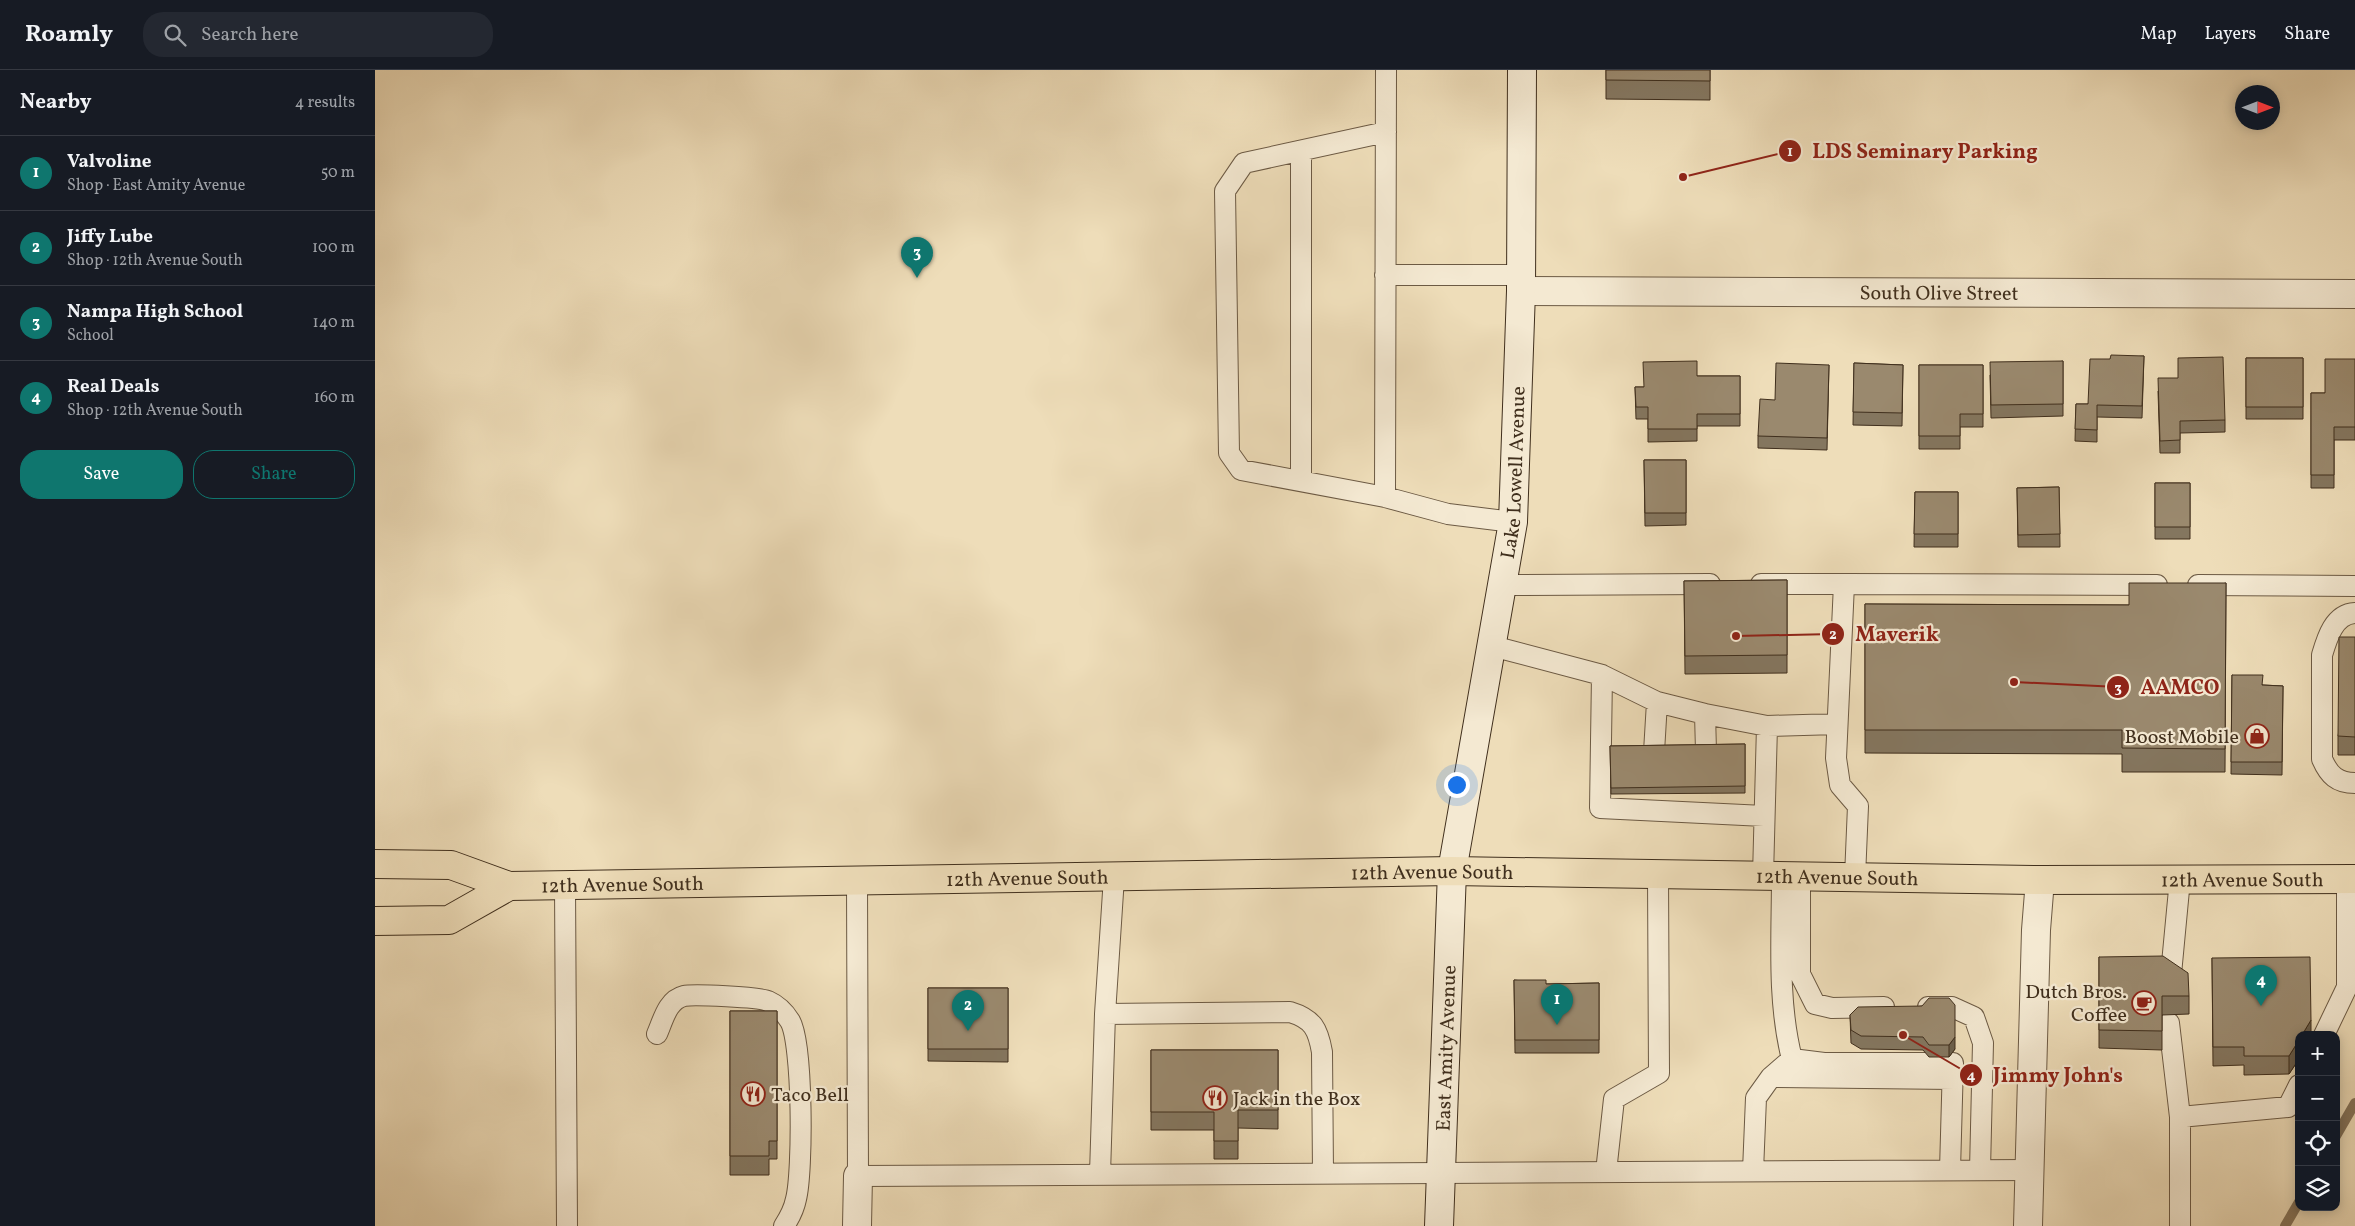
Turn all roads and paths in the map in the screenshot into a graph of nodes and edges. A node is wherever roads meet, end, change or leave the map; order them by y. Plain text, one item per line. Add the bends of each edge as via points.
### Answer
1 (1386, 70) edge
2 (1522, 70) edge
3 (1386, 132) junction
4 (1301, 151) junction
5 (1385, 275) junction
6 (1521, 282) junction
7 (2355, 294) edge
8 (1301, 481) junction
9 (1385, 497) junction
10 (1513, 522) junction
11 (1502, 584) junction
12 (1844, 584) junction
13 (2355, 586) edge
14 (2355, 613) edge
15 (1492, 646) junction
16 (1602, 675) junction
17 (1657, 702) junction
18 (1705, 714) junction
19 (1837, 724) junction
20 (1767, 726) junction
21 (1706, 751) edge
22 (1655, 752) edge
23 (2355, 783) edge
24 (1764, 816) junction
25 (375, 864) edge
26 (1452, 871) junction
27 (1658, 876) junction
28 (1114, 877) junction
29 (1782, 877) junction
30 (1855, 877) junction
31 (2180, 879) junction
32 (2351, 879) edge
33 (2040, 880) junction
34 (857, 881) junction
35 (565, 885) junction
36 (509, 886) junction
37 (375, 921) edge
38 (2171, 974) edge
39 (1105, 1014) junction
40 (2169, 1023) dead end
41 (2325, 1031) edge
42 (657, 1034) dead end
43 (1791, 1059) junction
44 (1771, 1077) junction
45 (1953, 1079) junction
46 (2295, 1093) edge
47 (2180, 1117) junction
48 (1950, 1170) junction
49 (1980, 1170) junction
50 (2030, 1170) junction
51 (1753, 1171) junction
52 (1441, 1172) junction
53 (1606, 1172) junction
54 (1323, 1173) junction
55 (1100, 1174) junction
56 (858, 1176) junction
57 (567, 1226) edge
58 (784, 1226) edge
59 (857, 1226) edge
60 (1439, 1226) edge
61 (2028, 1226) edge
62 (2180, 1226) edge

1 - 3 lane
2 - 6 street, Lake Lowell Avenue
3 - 4 lane
3 - 5 lane
4 - 8 lane
4 - 8 lane via 1244,163 1225,191 1229,453 1241,470
5 - 6 lane
5 - 9 lane
6 - 7 street, South Olive Street
6 - 10 street, Lake Lowell Avenue
8 - 9 lane
9 - 10 lane via 1448,514
10 - 11 street, Lake Lowell Avenue
11 - 12 lane
11 - 15 street, Lake Lowell Avenue
12 - 13 lane
12 - 19 lane
14 - 23 lane via 2335,623 2323,655 2323,759 2329,774 2343,783
15 - 16 lane
15 - 26 street, Lake Lowell Avenue
16 - 17 lane
16 - 24 lane via 1600,808 1706,803
17 - 18 lane
17 - 22 lane
18 - 20 lane
18 - 21 lane
19 - 20 lane
19 - 30 lane via 1836,758 1840,785 1858,806
20 - 24 lane
24 - 29 lane
25 - 36 main road, 12th Avenue South via 451,865
26 - 27 main road, 12th Avenue South
26 - 28 main road, 12th Avenue South
26 - 52 street, East Amity Avenue
27 - 29 main road, 12th Avenue South
27 - 53 lane via 1659,1073 1614,1099
28 - 34 main road, 12th Avenue South
28 - 39 lane
29 - 30 main road, 12th Avenue South
29 - 43 lane via 1782,968 1786,1036
29 - 49 lane via 1800,974 1815,1004 1832,1008 1952,1007 1974,1017 1983,1043
30 - 33 main road, 12th Avenue South
31 - 32 main road, 12th Avenue South
31 - 33 main road, 12th Avenue South
31 - 38 lane
32 - 41 lane via 2347,987
33 - 50 street
34 - 35 main road, 12th Avenue South
34 - 56 lane
35 - 36 main road, 12th Avenue South
35 - 57 lane
36 - 37 main road, 12th Avenue South via 449,920
39 - 54 lane via 1290,1012 1305,1017 1320,1039 1322,1052
39 - 55 lane
40 - 47 lane
42 - 58 lane via 669,1006 684,996 766,1000 779,1007 790,1020 799,1059 799,1181 792,1214
43 - 44 lane
43 - 45 lane via 1823,1063 1953,1063
44 - 45 lane
44 - 51 lane via 1756,1098
45 - 48 lane
46 - 47 lane via 2288,1107
47 - 62 lane
48 - 49 lane
48 - 51 lane
49 - 50 lane
50 - 61 street
51 - 53 lane
52 - 53 lane
52 - 54 lane
52 - 60 street, East Amity Avenue
54 - 55 lane
55 - 56 lane
56 - 59 street

